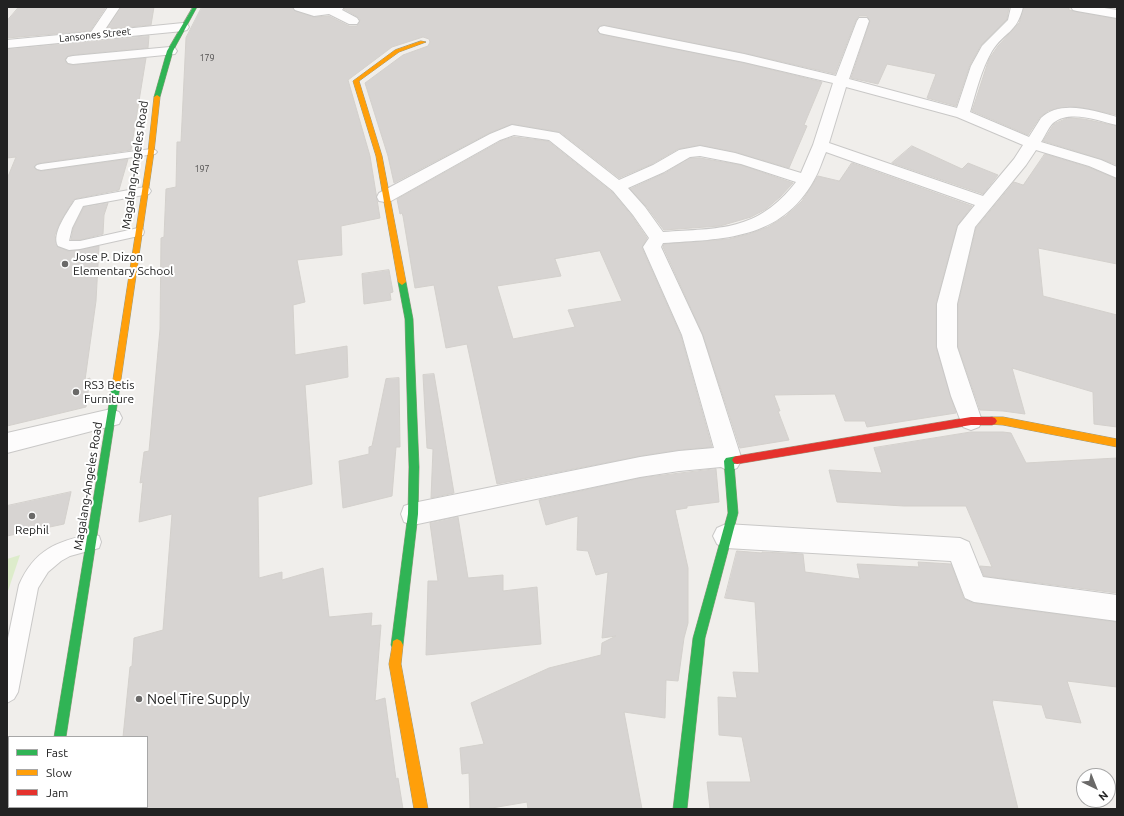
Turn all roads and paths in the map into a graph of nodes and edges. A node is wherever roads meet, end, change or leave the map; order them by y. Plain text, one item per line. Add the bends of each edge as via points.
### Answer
1 (114, 7) edge
2 (195, 7) edge
3 (299, 7) edge
4 (1017, 7) edge
5 (1076, 7) edge
6 (334, 9) edge
7 (1117, 14) edge
8 (353, 21) dead end
9 (864, 21) dead end
10 (183, 27) junction
11 (604, 30) dead end
12 (95, 35) junction
13 (423, 42) dead end
14 (7, 44) edge
15 (170, 51) junction
16 (73, 60) dead end
17 (841, 81) junction
18 (962, 114) junction
19 (1117, 121) edge
20 (1033, 144) junction
21 (821, 145) junction
22 (151, 152) junction
23 (41, 167) dead end
24 (1117, 173) edge
25 (806, 180) junction
26 (619, 188) junction
27 (145, 191) junction
28 (385, 197) junction
29 (986, 203) junction
30 (138, 232) junction
31 (658, 238) junction
32 (111, 418) junction
33 (971, 420) junction
34 (7, 443) edge
35 (1117, 443) edge
36 (729, 459) junction
37 (413, 514) junction
38 (726, 536) junction
39 (92, 542) junction
40 (1117, 608) edge
41 (12, 644) edge
42 (7, 692) edge
43 (60, 736) edge
44 (421, 809) edge
45 (680, 809) edge

1 - 12 street
2 - 10 street, Magalang-Angeles Road
3 - 6 street via 314,12
4 - 18 street via 1014,20 987,49 978,66
5 - 7 street
6 - 8 street
9 - 17 street
10 - 12 street, Lansones Street
10 - 15 street, Magalang-Angeles Road
11 - 17 street via 744,58
12 - 14 street, Lansones Street
13 - 28 street via 397,51 356,81 378,156
15 - 16 street
15 - 22 street, Magalang-Angeles Road via 158,92
17 - 18 street
17 - 21 street
18 - 20 street
19 - 20 street via 1082,113 1059,114 1046,121
20 - 24 street
20 - 29 street
21 - 25 street
21 - 29 street
22 - 23 lane
22 - 27 street, Magalang-Angeles Road
25 - 26 street via 725,155 696,150 686,152
25 - 31 street via 790,201 774,214 748,228 718,234
26 - 28 street via 554,136 512,130
26 - 31 street
27 - 30 street, Magalang-Angeles Road
27 - 30 lane via 79,203 70,216 62,238 63,243 69,246
28 - 37 street via 409,319
29 - 33 street via 967,226 947,304 947,347
30 - 32 street, Magalang-Angeles Road
31 - 36 street via 652,247 692,335
32 - 34 street
32 - 39 street, Magalang-Angeles Road
33 - 35 street via 1003,421
33 - 36 street
36 - 37 street via 679,461 640,467
36 - 38 street via 733,513
37 - 44 street via 395,664
38 - 40 street via 960,550 974,589
38 - 45 street via 699,638
39 - 41 lane via 67,547 50,556 38,570 29,585
39 - 43 street, Magalang-Angeles Road
41 - 42 lane

